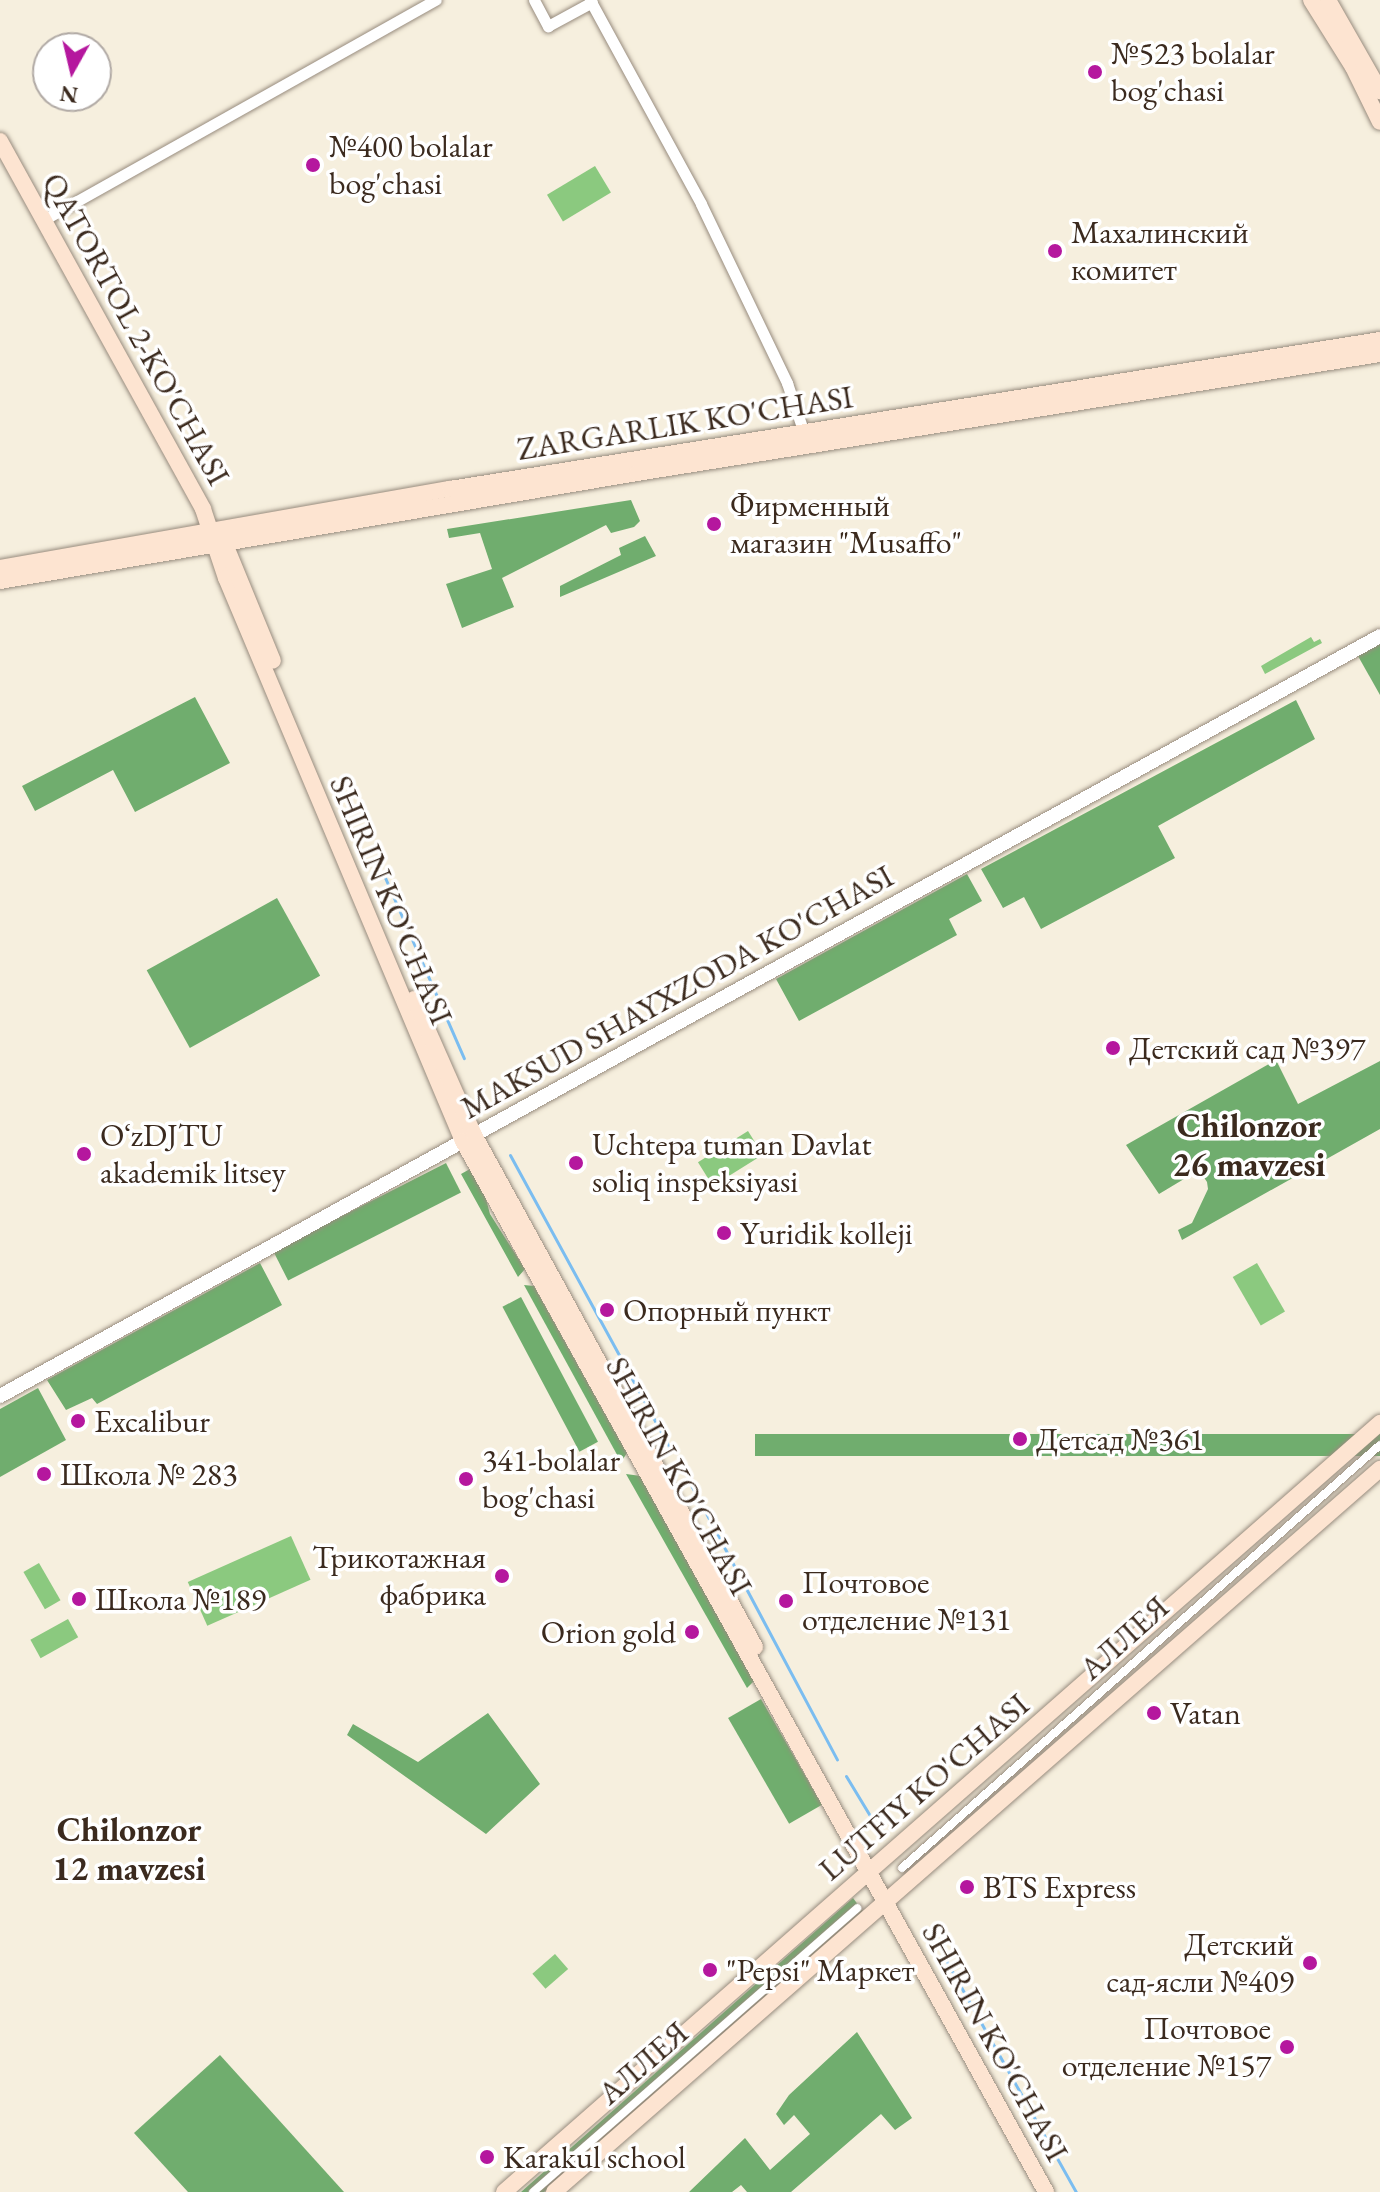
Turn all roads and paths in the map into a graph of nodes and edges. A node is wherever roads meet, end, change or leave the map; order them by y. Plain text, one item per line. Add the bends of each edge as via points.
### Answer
1 (436, 0) edge
2 (534, 0) edge
3 (1311, 0) edge
4 (1328, 0) edge
5 (591, 1) edge
6 (1380, 91) edge
7 (1380, 122) edge
8 (0, 141) edge
9 (45, 219) junction
10 (1380, 340) edge
11 (1380, 354) edge
12 (804, 433) junction
13 (217, 541) junction
14 (0, 568) edge
15 (0, 581) edge
16 (1380, 636) edge
17 (468, 1138) junction
18 (0, 1396) edge
19 (1380, 1423) edge
20 (1380, 1445) edge
21 (1380, 1469) edge
22 (902, 1868) dead end
23 (873, 1871) junction
24 (890, 1901) junction
25 (857, 1908) dead end
26 (504, 2192) edge
27 (533, 2192) edge
28 (554, 2192) edge
29 (1046, 2192) edge
30 (1058, 2192) edge

1 - 9 street
2 - 5 street via 548,26
3 - 7 main road
4 - 6 main road
5 - 12 street via 701,204 774,356
8 - 9 main road, QATORTOL 2-KO'CHASI
9 - 13 main road, QATORTOL 2-KO'CHASI via 192,485
10 - 12 main road, ZARGARLIK KO'CHASI
11 - 13 main road, ZARGARLIK KO'CHASI
12 - 13 main road, ZARGARLIK KO'CHASI via 465,487
13 - 14 main road, ZARGARLIK KO'CHASI
13 - 15 main road, ZARGARLIK KO'CHASI
13 - 17 main road, SHIRIN KO'CHASI
16 - 17 street, MAKSUD SHAYXZODA KO'CHASI
17 - 18 street, MAKSUD SHAYXZODA KO'CHASI
17 - 23 main road, SHIRIN KO'CHASI
19 - 23 main road, LUTFIY KO'CHASI
20 - 22 street, АЛЛЕЯ
21 - 24 main road, LUTFIY KO'CHASI
23 - 24 main road, SHIRIN KO'CHASI
23 - 26 main road, LUTFIY KO'CHASI
24 - 28 main road, LUTFIY KO'CHASI
24 - 29 main road, SHIRIN KO'CHASI
24 - 30 main road, SHIRIN KO'CHASI
25 - 27 street, АЛЛЕЯ

